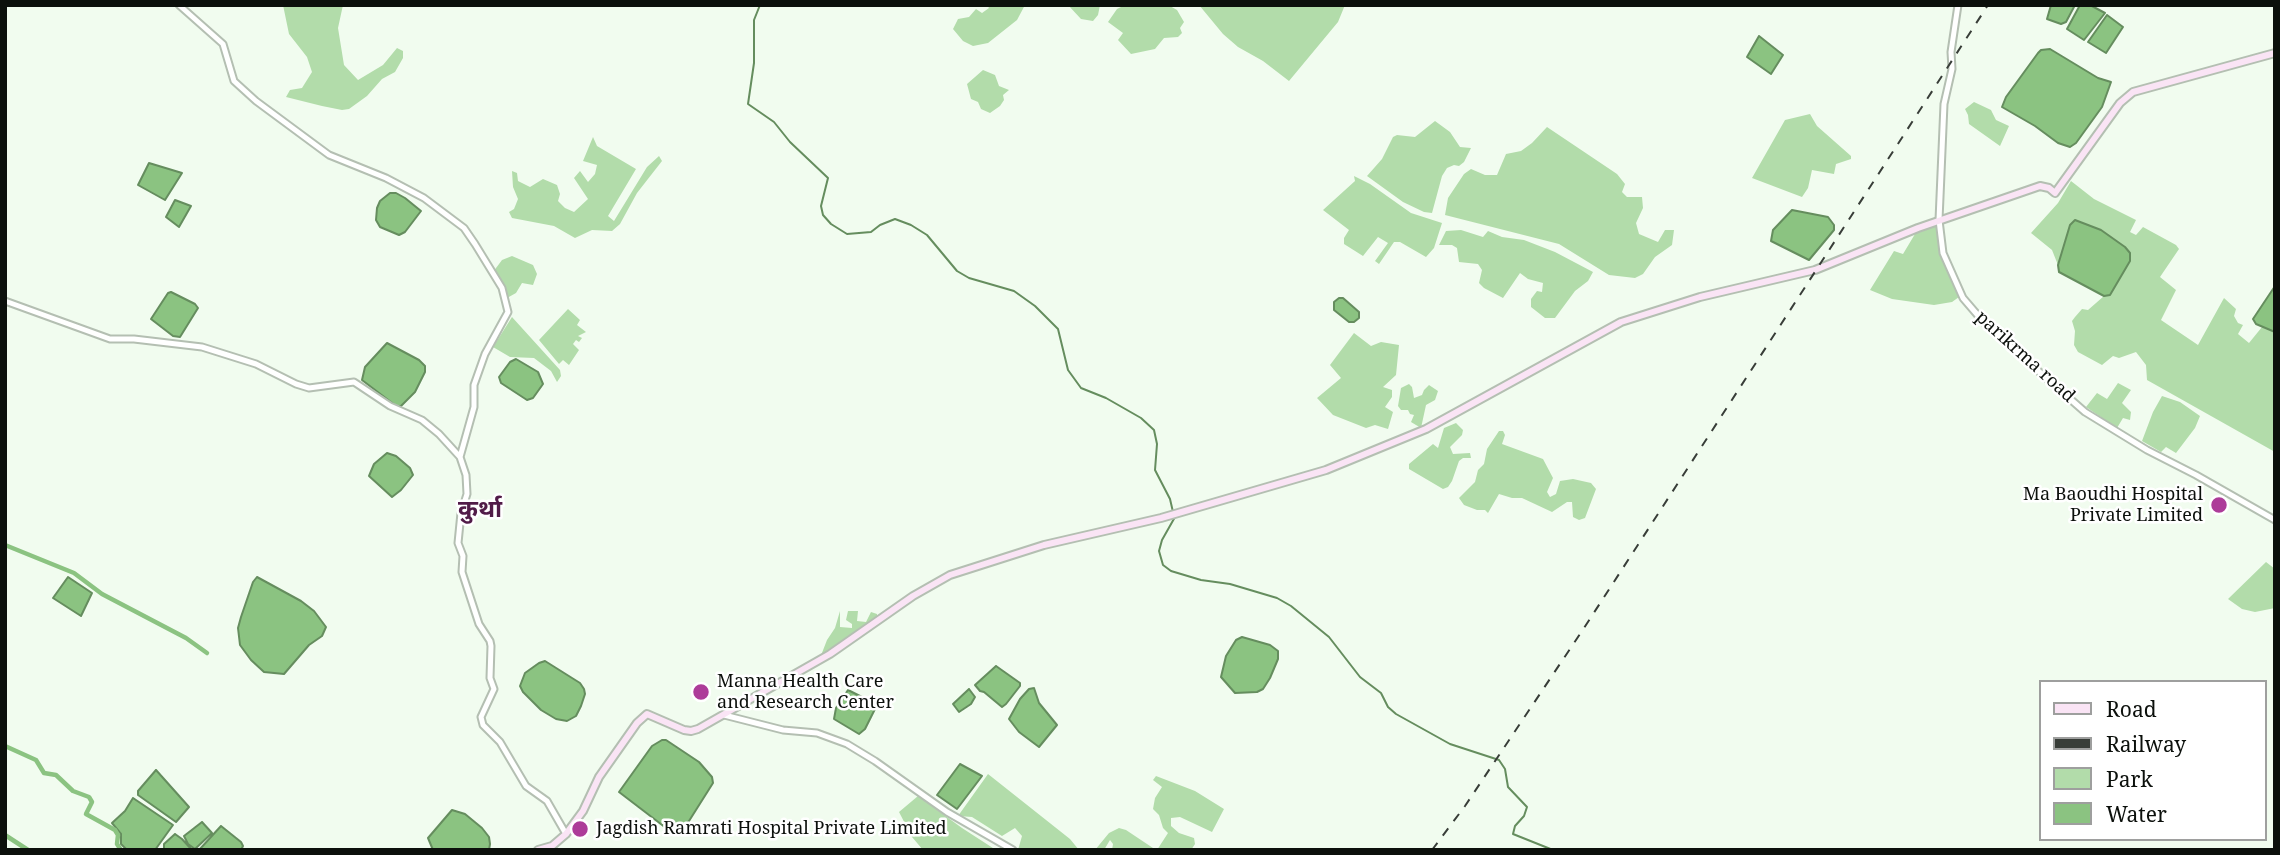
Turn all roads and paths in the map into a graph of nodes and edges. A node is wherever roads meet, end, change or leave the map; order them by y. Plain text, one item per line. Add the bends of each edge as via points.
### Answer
1 (179, 5) edge
2 (1958, 5) edge
3 (2275, 53) edge
4 (1939, 220) junction
5 (5, 301) edge
6 (460, 457) junction
7 (2275, 520) edge
8 (724, 715) junction
9 (566, 834) junction
10 (538, 850) edge
11 (1013, 850) edge

1 - 6 street via 223,44 234,81 256,101 329,155 424,198 464,229 475,244 502,288 508,312 474,385 474,407
2 - 4 street, parikrma road via 1944,104
3 - 4 main road via 2133,92 2120,103 2055,193 2040,186
4 - 7 street, parikrma road via 1943,253 1954,282 1987,326 2085,412
4 - 8 main road via 1815,270 1700,297 1621,322 1426,429 1326,470 1161,519 1044,545 950,575 830,654
5 - 6 street via 110,339 202,347 256,364 302,386 358,383 390,406 422,420
6 - 9 street via 467,494 458,543 462,572 491,646 489,678 494,690 482,721 524,783 547,801
8 - 9 main road via 691,731 647,714 598,777 583,811
8 - 11 street via 783,730 817,733 847,744 947,813
9 - 10 main road

